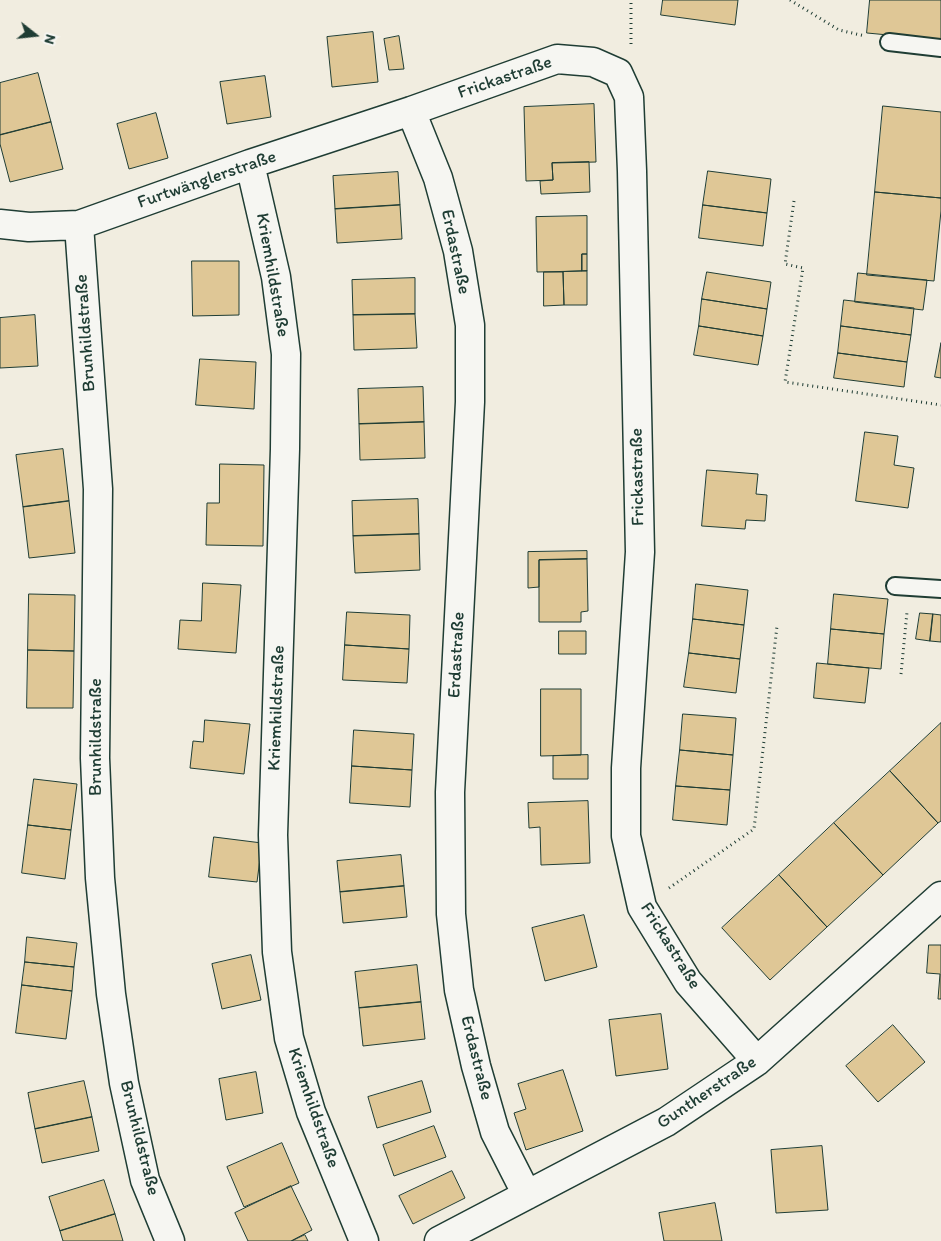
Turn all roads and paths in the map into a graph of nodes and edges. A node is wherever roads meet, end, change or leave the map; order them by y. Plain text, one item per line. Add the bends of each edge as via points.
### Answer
1 (631, 0) edge
2 (790, 0) edge
3 (889, 42) joint
4 (941, 48) edge
5 (618, 73) junction
6 (411, 111) junction
7 (250, 164) junction
8 (794, 201) dead end
9 (0, 224) edge
10 (79, 225) junction
11 (941, 406) edge
12 (902, 586) joint
13 (941, 589) edge
14 (777, 626) dead end
15 (901, 674) dead end
16 (941, 896) edge
17 (642, 907) junction
18 (757, 1061) junction
19 (527, 1196) junction
20 (170, 1241) edge
21 (364, 1241) edge
22 (438, 1241) edge

1 - 5 path via 631,45
2 - 3 path via 839,30
3 - 4 lane
5 - 6 street, Frickastraße via 593,62 557,58
5 - 17 street, Frickastraße via 629,97 640,552 626,768 626,836
6 - 7 street, Furtwänglerstraße
6 - 19 street, Erdastraße via 438,178 458,251 470,326 470,402 450,792 451,914 459,990 495,1132
7 - 10 street, Furtwänglerstraße
7 - 21 street, Kriemhildstraße via 276,277 286,354 274,835 277,952 289,1038 311,1112
8 - 11 path via 786,264 803,268 785,382
9 - 10 street, Furtwänglerstraße
10 - 20 street, Brunhildstraße via 98,489 95,758 100,878 124,1084 145,1180
12 - 13 lane
12 - 15 path
14 - 17 path via 754,828
16 - 18 street, Guntherstraße
17 - 18 street, Frickastraße via 688,982
18 - 19 street, Guntherstraße via 666,1122
19 - 22 street, Guntherstraße

